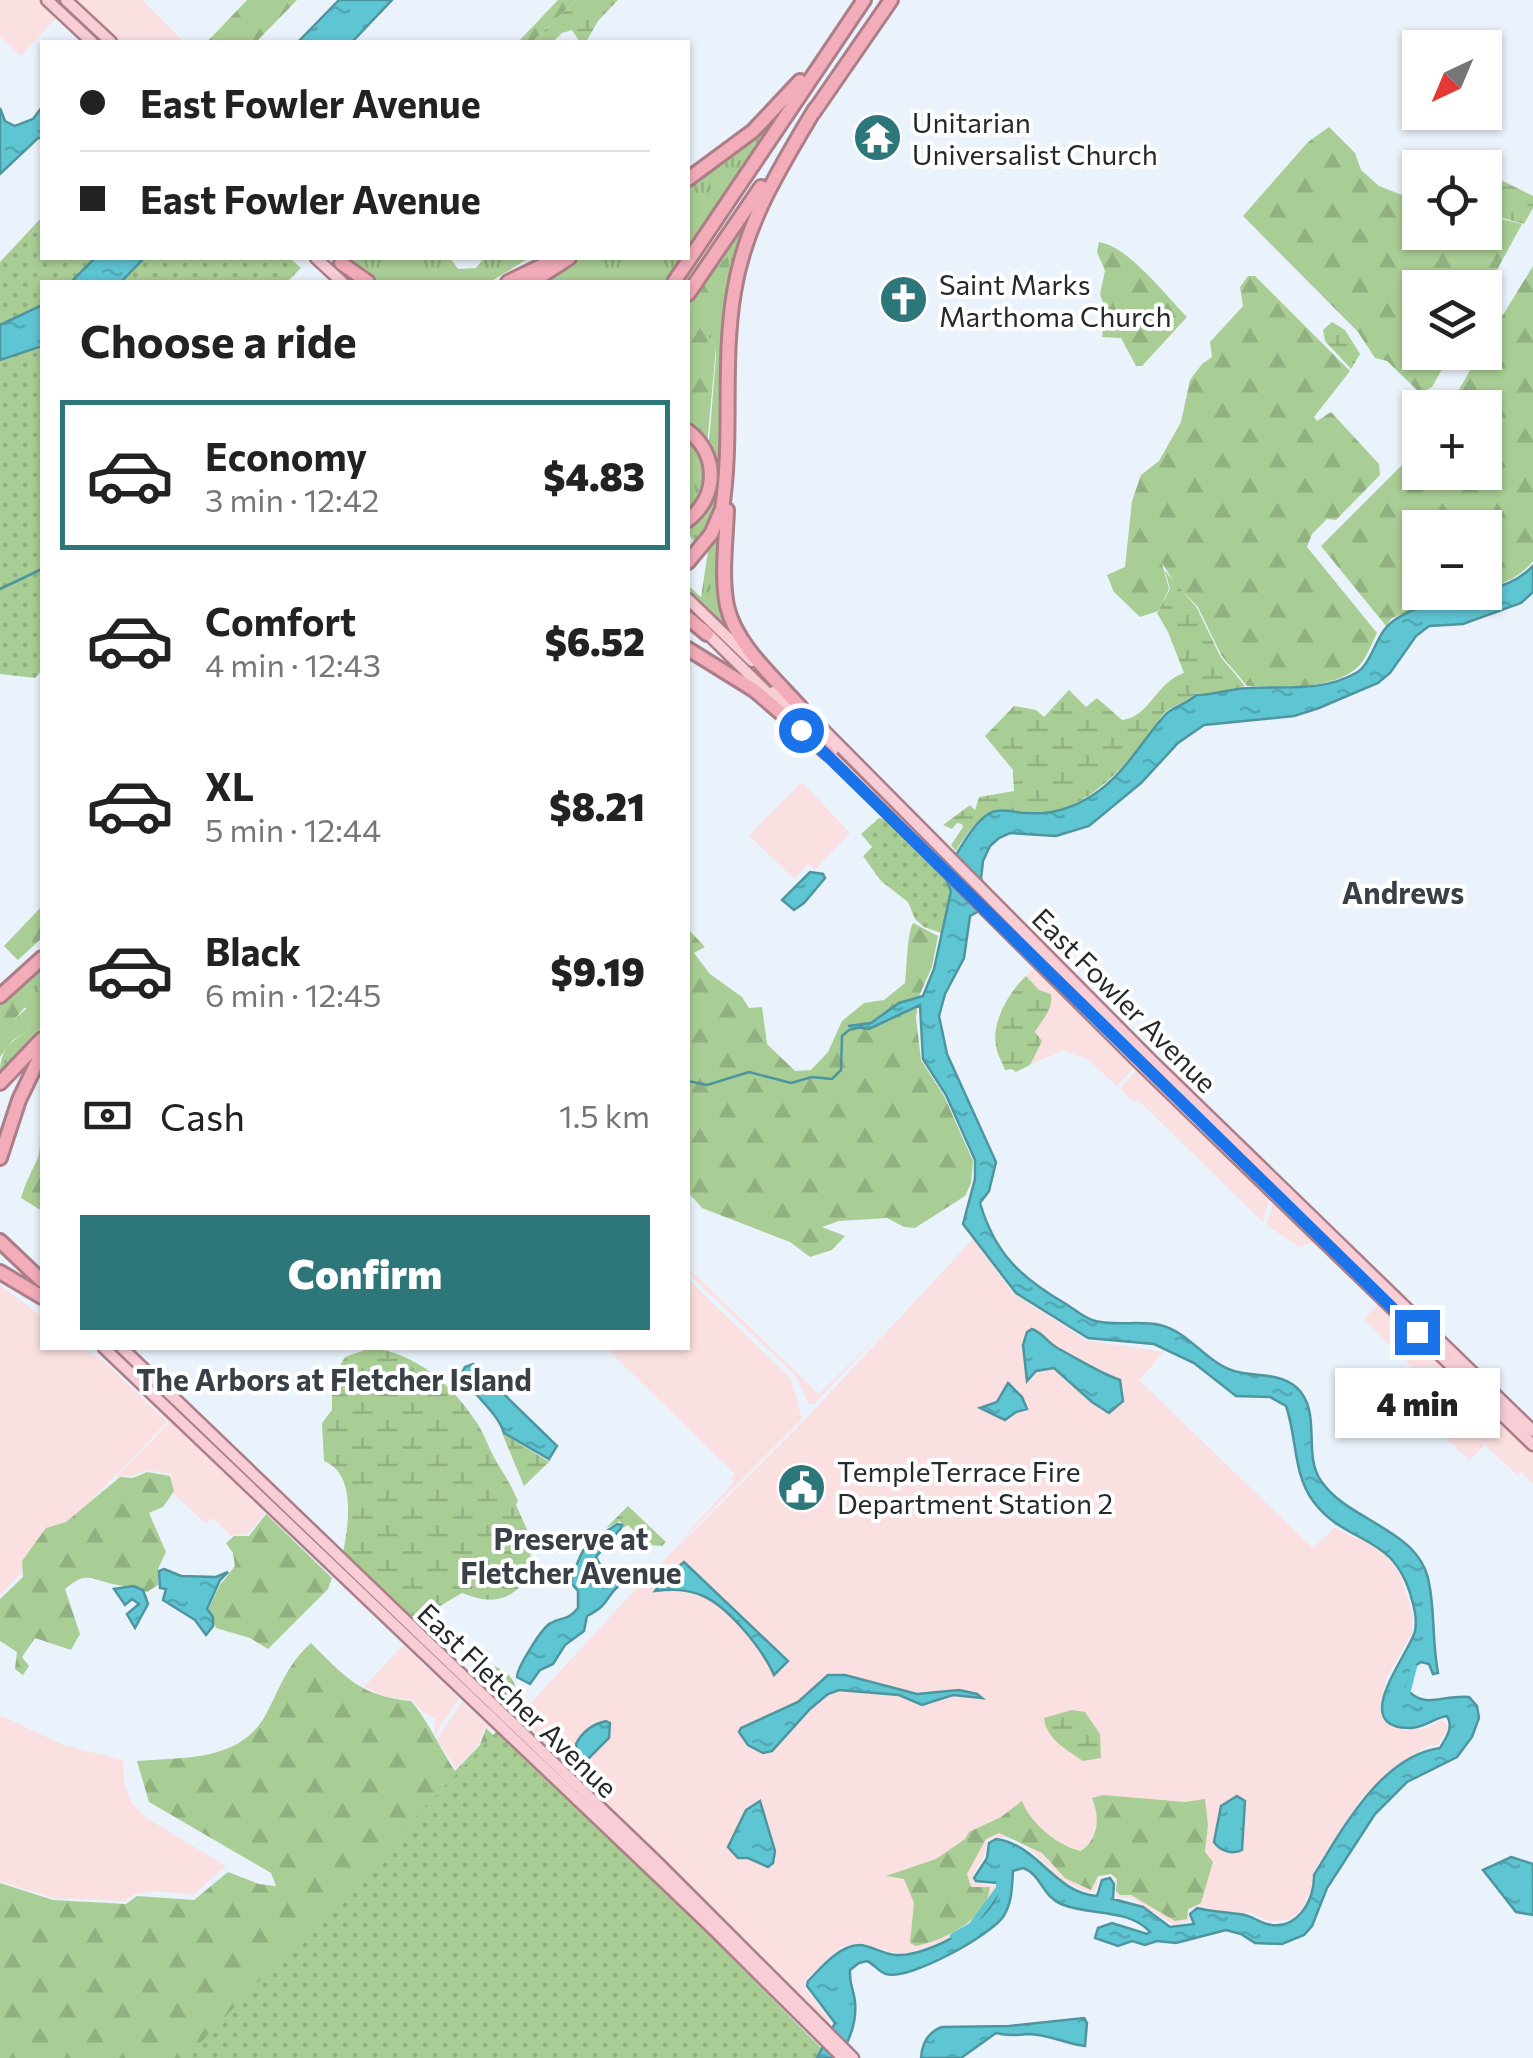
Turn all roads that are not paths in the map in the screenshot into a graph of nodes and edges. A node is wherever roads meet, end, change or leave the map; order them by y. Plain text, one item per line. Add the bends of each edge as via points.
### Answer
1 (47, 0) edge
2 (66, 0) edge
3 (864, 0) edge
4 (890, 0) edge
5 (90, 40) edge
6 (110, 40) edge
7 (816, 109) junction
8 (690, 178) edge
9 (690, 258) edge
10 (318, 260) edge
11 (338, 260) edge
12 (554, 260) edge
13 (566, 260) edge
14 (340, 280) edge
15 (362, 280) edge
16 (512, 280) edge
17 (535, 280) edge
18 (690, 291) edge
19 (690, 432) edge
20 (726, 474) junction
21 (690, 518) edge
22 (690, 560) edge
23 (690, 601) edge
24 (690, 618) edge
25 (708, 634) joint
26 (690, 651) edge
27 (733, 659) junction
28 (801, 708) junction
29 (829, 754) junction
30 (890, 796) junction
31 (40, 960) edge
32 (0, 996) edge
33 (40, 1041) edge
34 (40, 1056) edge
35 (0, 1083) edge
36 (0, 1158) edge
37 (0, 1241) edge
38 (0, 1252) edge
39 (0, 1268) edge
40 (40, 1279) edge
41 (40, 1280) edge
42 (40, 1295) edge
43 (107, 1350) edge
44 (124, 1350) edge
45 (147, 1378) junction
46 (1533, 1430) edge
47 (1533, 1445) edge
48 (820, 2030) junction
49 (843, 2058) edge
50 (853, 2058) edge

1 - 5 main road
2 - 6 main road
3 - 8 highway via 780,105
3 - 9 highway
4 - 7 highway
7 - 18 highway
7 - 20 highway via 765,194 740,261
10 - 14 main road
11 - 15 highway
12 - 16 highway
13 - 17 highway
19 - 21 highway via 712,472 706,499
20 - 22 highway via 718,522
20 - 28 highway via 728,607 743,640
23 - 28 main road, East Fowler Avenue
24 - 25 highway
25 - 27 main road, East Fowler Avenue
26 - 29 highway via 738,678
27 - 29 main road, East Fowler Avenue
27 - 30 main road via 878,795
28 - 30 main road, East Fowler Avenue
29 - 47 main road, East Fowler Avenue
30 - 46 main road, East Fowler Avenue via 1152,1062
31 - 32 highway
33 - 35 highway
34 - 36 highway
37 - 40 highway
38 - 41 main road
39 - 42 highway
43 - 45 main road
44 - 45 main road
45 - 48 main road, East Fletcher Avenue
48 - 49 main road, East Fletcher Avenue
48 - 50 main road, East Fletcher Avenue

